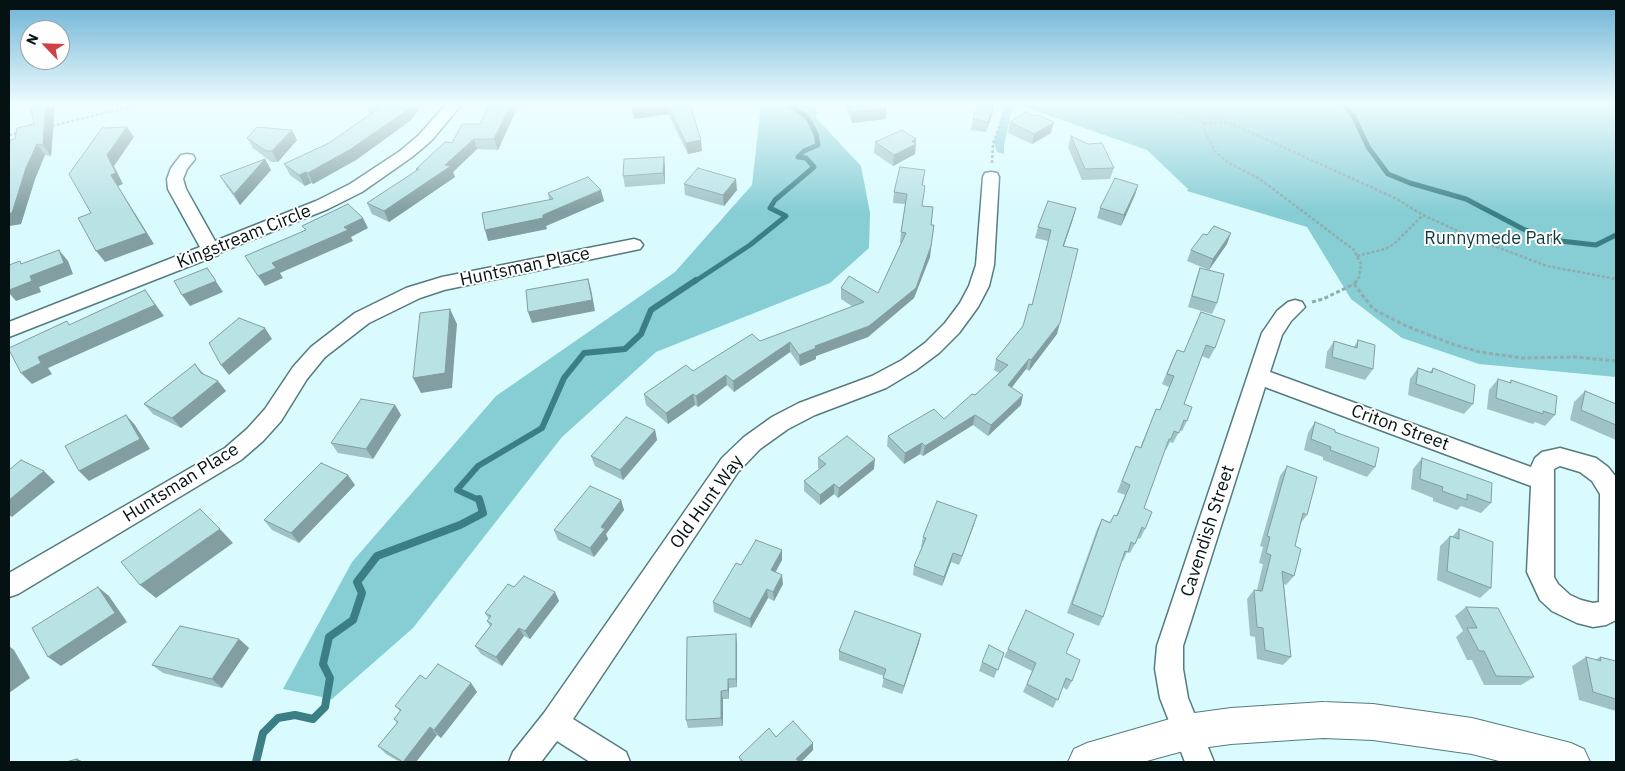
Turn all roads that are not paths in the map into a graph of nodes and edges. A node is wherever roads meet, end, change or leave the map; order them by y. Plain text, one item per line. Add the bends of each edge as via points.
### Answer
1 (423, 140) edge
2 (187, 159) dead end
3 (990, 177) road end
4 (634, 244) dead end
5 (211, 251) junction
6 (1295, 307) road end
7 (9, 330) edge
8 (1257, 376) junction
9 (1542, 480) junction
10 (9, 586) edge
11 (554, 723) junction
12 (1193, 747) edge
13 (523, 762) edge
14 (616, 762) edge
15 (1087, 762) edge
16 (1571, 762) edge

1 - 5 street, Kingstream Circle via 356,188
2 - 5 street via 179,168 176,189
3 - 11 street, Old Hunt Way via 985,265 968,307 952,328 932,348 879,382 807,409 780,423 730,465
4 - 10 street, Huntsman Place via 442,284 413,293 362,318 318,352 300,372 273,415 233,454
5 - 7 street, Kingstream Circle
6 - 8 street, Cavendish Street via 1272,333
8 - 9 street, Criton Street
8 - 12 street, Cavendish Street via 1170,646 1169,669 1174,698
9 - 9 street via 1543,465 1550,459 1560,458 1588,466 1608,484 1612,494 1614,606 1606,613 1577,612 1555,598 1542,580
11 - 13 street, Old Hunt Way
11 - 14 street
12 - 15 main road
12 - 16 main road via 1276,722 1323,720 1373,722 1472,736

